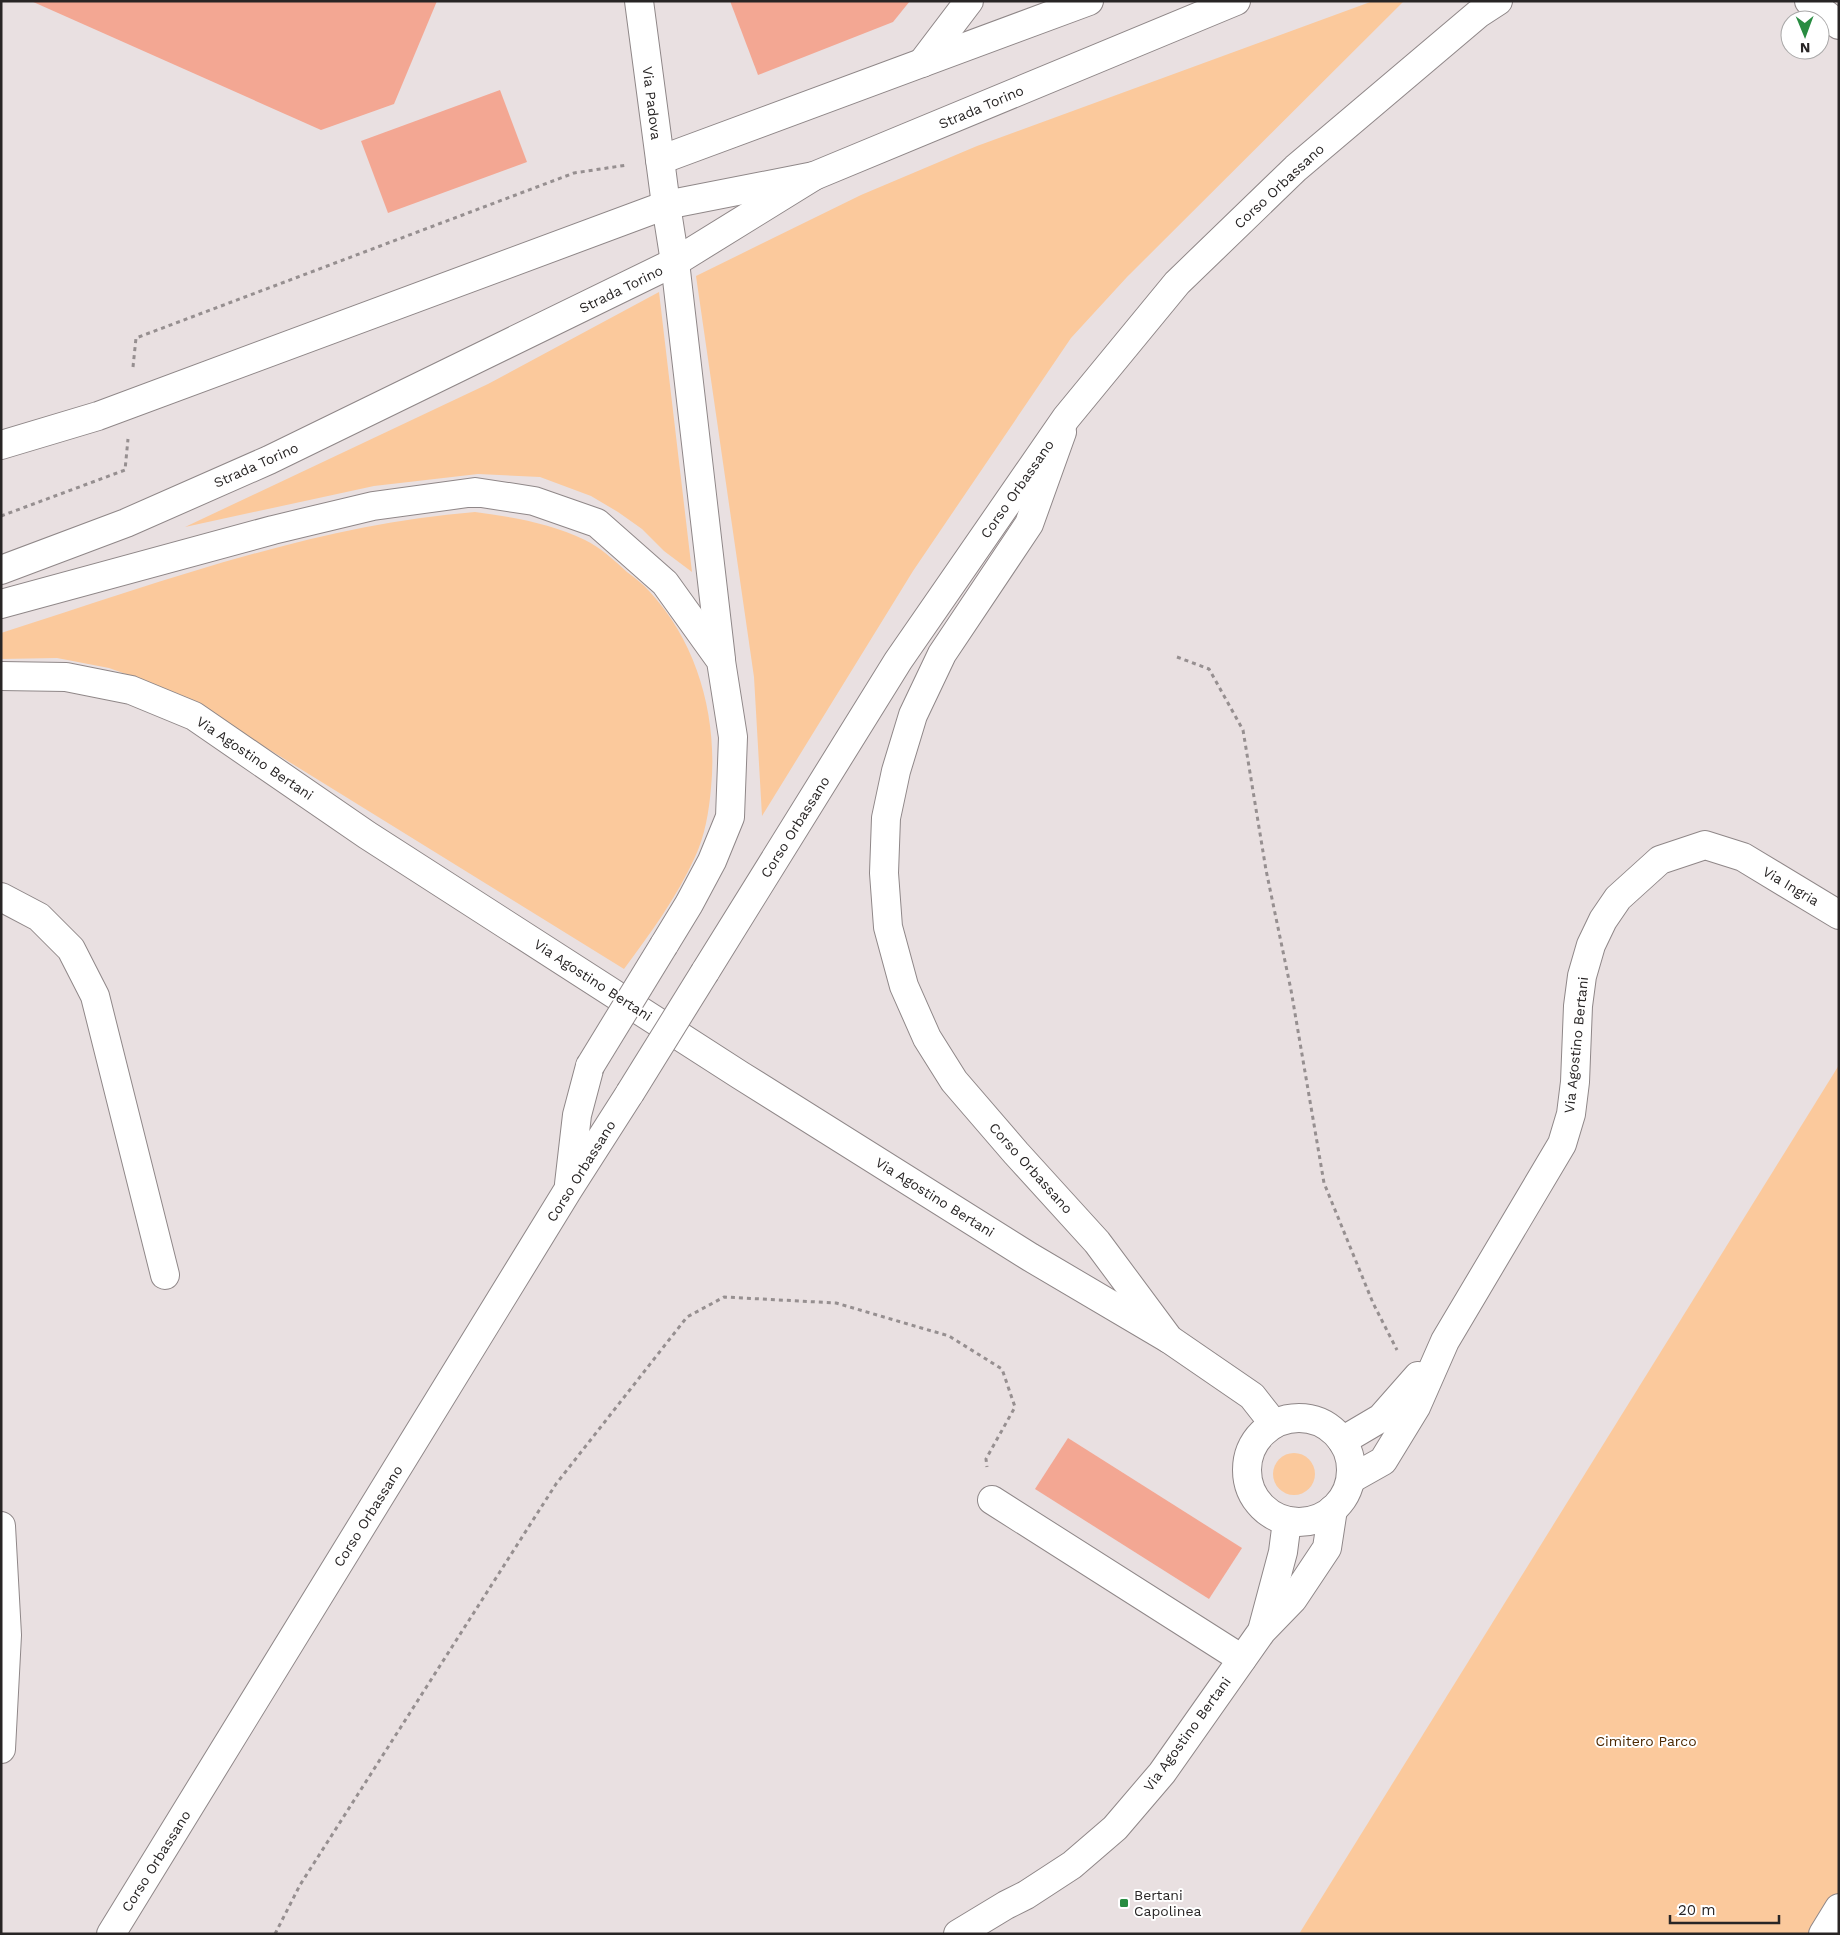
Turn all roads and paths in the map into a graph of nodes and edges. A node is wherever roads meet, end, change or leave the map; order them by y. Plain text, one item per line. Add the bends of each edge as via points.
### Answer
1 (639, 1) edge
2 (969, 1) edge
3 (1089, 1) edge
4 (1236, 1) edge
5 (1498, 1) edge
6 (1809, 1) edge
7 (1839, 25) edge
8 (922, 63) junction
9 (660, 160) junction
10 (814, 176) junction
11 (666, 205) junction
12 (675, 262) junction
13 (132, 376) dead end
14 (1066, 418) junction
15 (128, 436) dead end
16 (1, 445) edge
17 (1, 516) edge
18 (1, 570) edge
19 (1, 604) edge
20 (1177, 658) dead end
21 (721, 661) junction
22 (1, 676) edge
23 (1743, 857) joint
24 (1, 897) edge
25 (1839, 915) edge
26 (568, 1190) junction
27 (165, 1275) dead end
28 (1169, 1339) junction
29 (1445, 1342) junction
30 (1414, 1382) junction
31 (1274, 1424) junction
32 (1342, 1441) junction
33 (1351, 1479) junction
34 (992, 1500) joint
35 (1333, 1509) junction
36 (1287, 1521) junction
37 (1, 1526) edge
38 (1262, 1630) junction
39 (1242, 1659) junction
40 (1, 1749) edge
41 (1839, 1908) edge
42 (111, 1934) edge
43 (275, 1934) edge
44 (958, 1934) edge
45 (1823, 1934) edge

1 - 9 main road, Via Padova
2 - 8 main road
3 - 8 main road
4 - 10 main road, Strada Torino
5 - 14 main road, Corso Orbassano via 1478,14 1296,168 1176,283
6 - 7 main road
8 - 9 main road
9 - 11 main road, Via Padova
9 - 13 path via 574,173 136,338
10 - 11 main road
10 - 12 main road, Strada Torino
11 - 12 main road, Via Padova
11 - 16 main road via 98,416
12 - 18 main road, Strada Torino via 269,460 126,523
12 - 21 main road, Via Padova
14 - 26 main road, Corso Orbassano, bridge via 898,661
14 - 28 main road, Corso Orbassano via 1029,524 942,654 913,715 886,818 884,873 888,927 904,986 927,1038 954,1080 1097,1242
15 - 17 path via 125,470
19 - 21 main road via 373,506 475,492 534,501 597,524 666,584
20 - 30 path via 1210,669 1243,730 1324,1183 1372,1303
21 - 26 main road, Via Padova, bridge via 733,737 730,817 689,904 590,1066 577,1115
22 - 28 main road, Via Agostino Bertani via 66,678 131,690 194,716 367,834 732,1069 1030,1257
23 - 25 main road, Via Ingria
23 - 29 main road, Via Agostino Bertani via 1705,845 1660,860 1618,898 1602,920 1590,945 1582,976 1575,1082 1571,1114 1562,1144
24 - 27 main road via 39,917 72,949 95,996
26 - 42 main road, Corso Orbassano
28 - 31 main road, Corso Orbassano via 1252,1396
29 - 30 main road, Via Agostino Bertani
29 - 33 main road, Via Agostino Bertani via 1416,1407 1383,1461
30 - 32 main road, Via Agostino Bertani via 1382,1418
31 - 32 main road via 1305,1418 1323,1424
31 - 36 main road via 1262,1434 1250,1452 1247,1472 1252,1493 1264,1509
32 - 33 main road via 1349,1454
33 - 35 main road via 1346,1493
34 - 39 main road
34 - 43 path via 986,1458 1015,1406 1002,1369 949,1336 836,1303 724,1297 687,1316 556,1484 300,1885
35 - 36 main road via 1311,1521
35 - 38 main road, Via Agostino Bertani via 1328,1548 1293,1598
36 - 38 main road, Via Agostino Bertani via 1283,1552
37 - 40 main road via 6,1635
38 - 39 main road, Via Agostino Bertani
39 - 44 main road, Via Agostino Bertani via 1162,1773 1115,1828 1072,1865
41 - 45 main road

